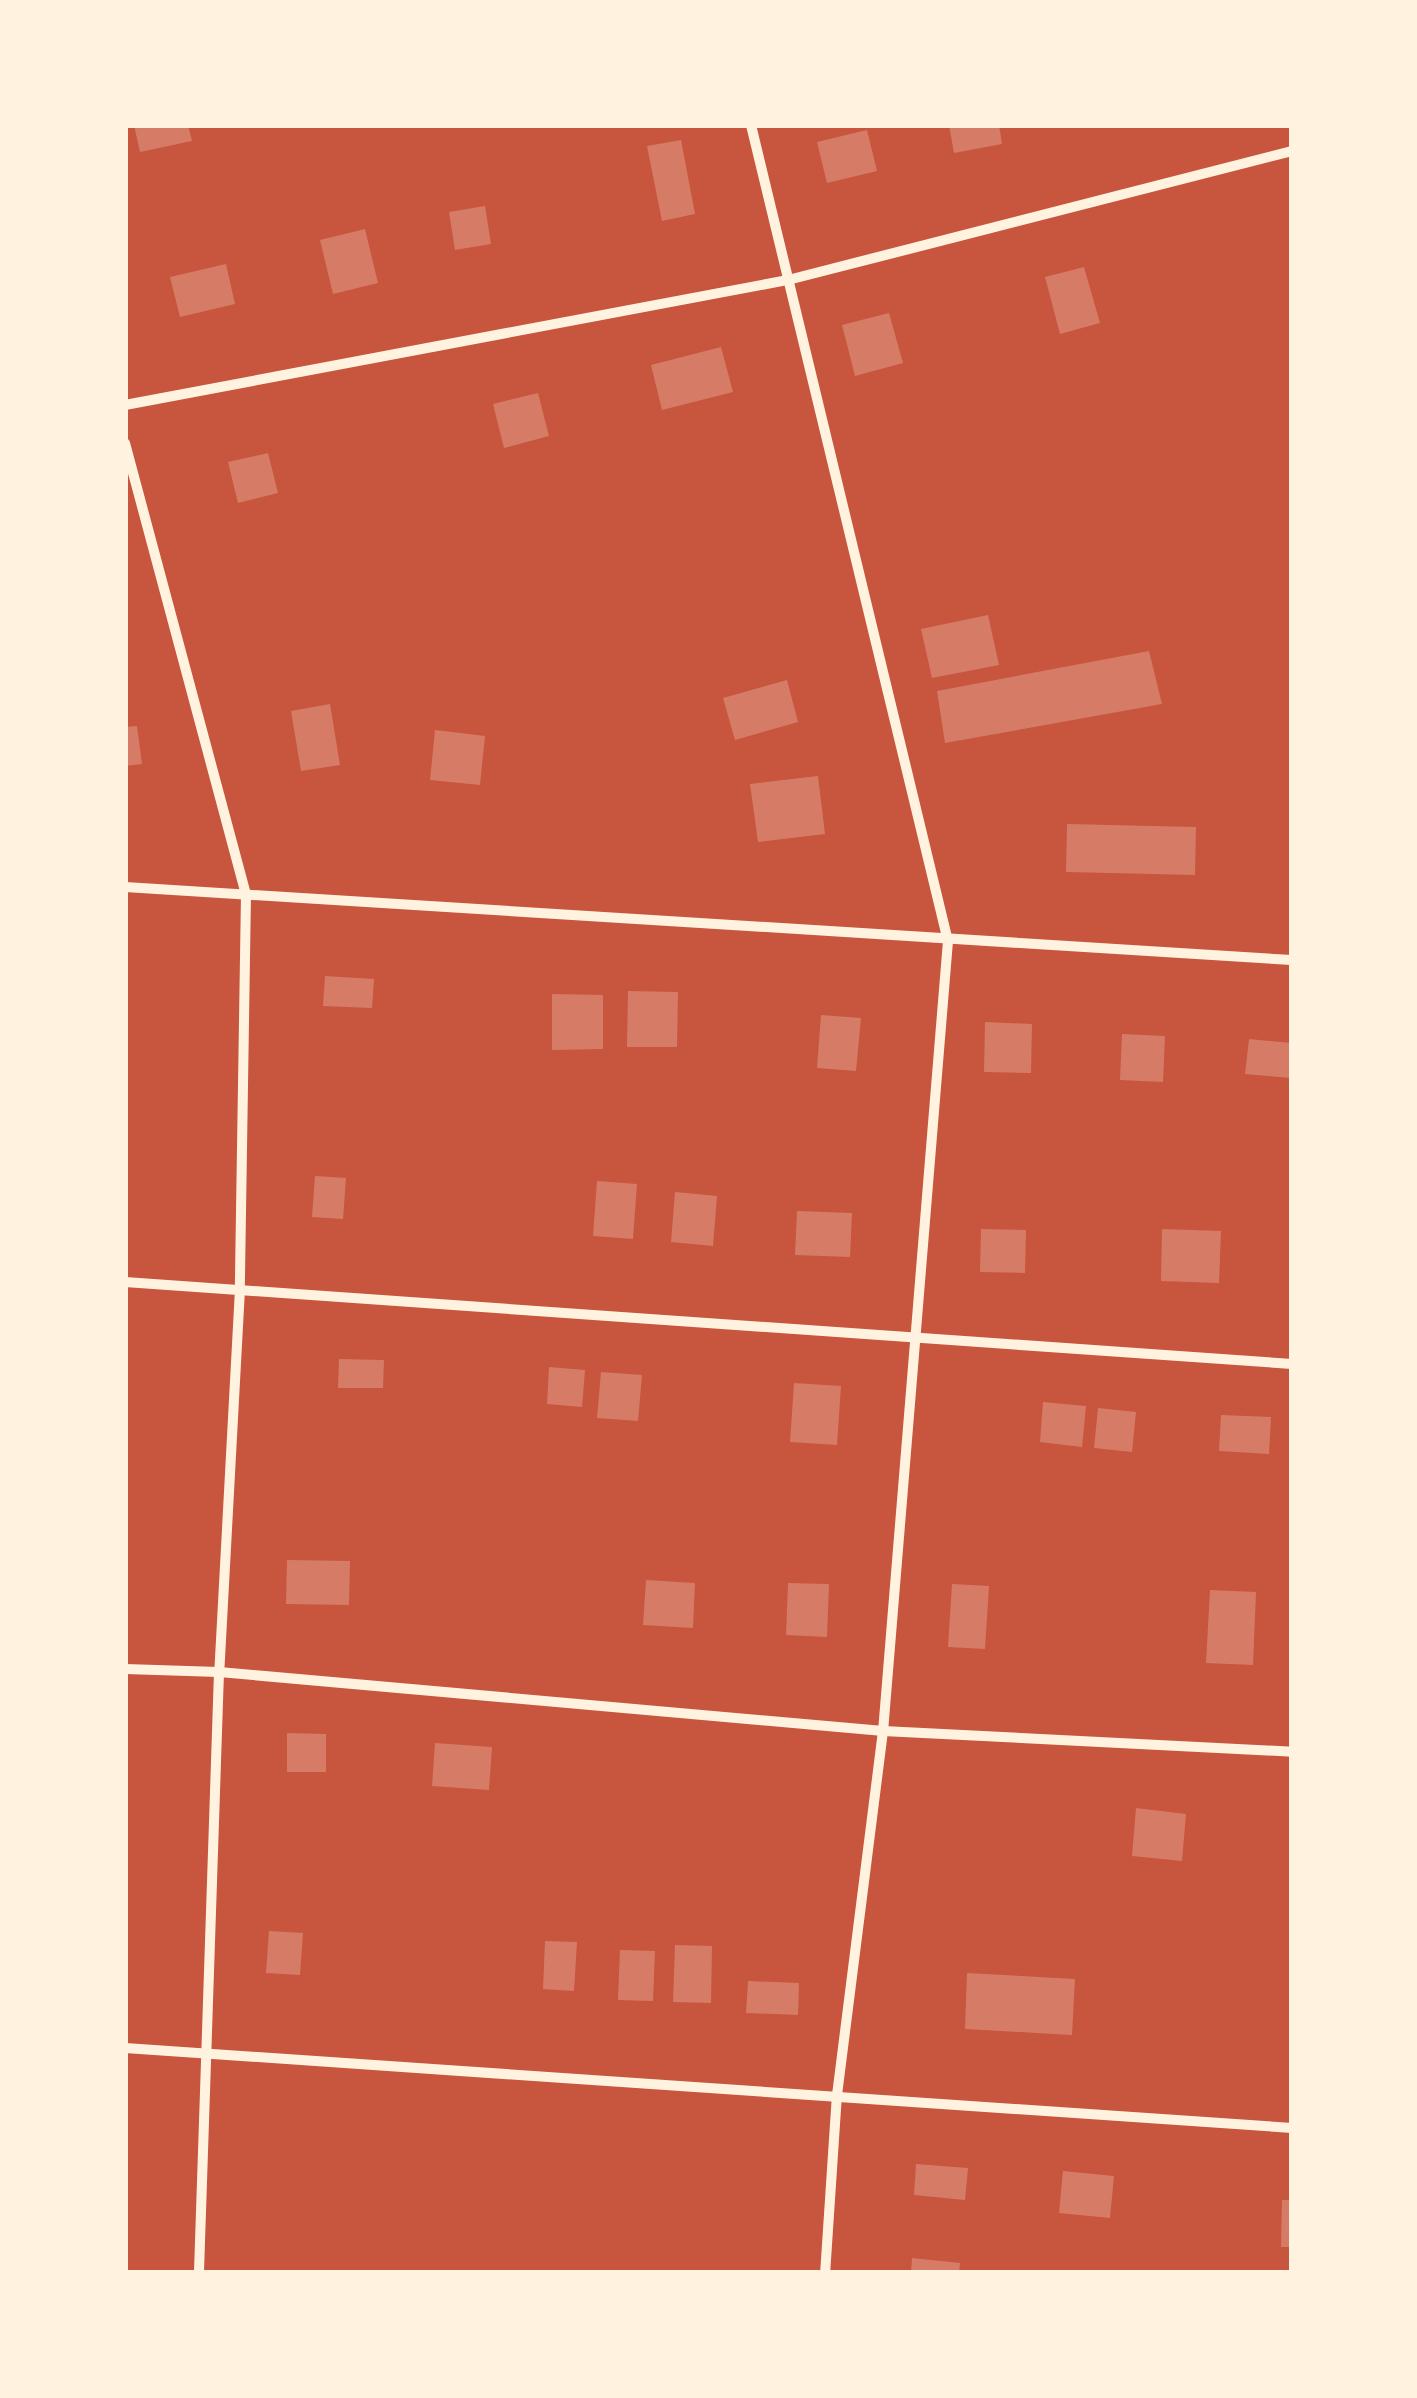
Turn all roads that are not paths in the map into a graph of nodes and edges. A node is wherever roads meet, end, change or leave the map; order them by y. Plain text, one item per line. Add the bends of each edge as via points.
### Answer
1 (751, 125) edge
2 (1292, 151) edge
3 (788, 280) junction
4 (125, 405) edge
5 (125, 443) edge
6 (125, 887) edge
7 (246, 894) junction
8 (948, 941) junction
9 (1292, 960) edge
10 (125, 1282) edge
11 (240, 1289) junction
12 (915, 1335) junction
13 (1292, 1364) edge
14 (125, 1669) edge
15 (219, 1672) junction
16 (883, 1731) junction
17 (1292, 1752) edge
18 (125, 2048) edge
19 (209, 2054) junction
20 (837, 2094) junction
21 (1292, 2128) edge
22 (200, 2273) edge
23 (825, 2273) edge

1 - 3 street
2 - 3 street
3 - 4 street
3 - 8 street
5 - 7 street
6 - 7 street
7 - 8 street
7 - 11 street
8 - 9 street
8 - 12 street
10 - 11 street
11 - 12 street
11 - 15 street
12 - 13 street
12 - 16 street
14 - 15 street
15 - 16 street
15 - 19 street
16 - 17 street
16 - 20 street
18 - 19 street
19 - 20 street
19 - 22 street
20 - 21 street
20 - 23 street

